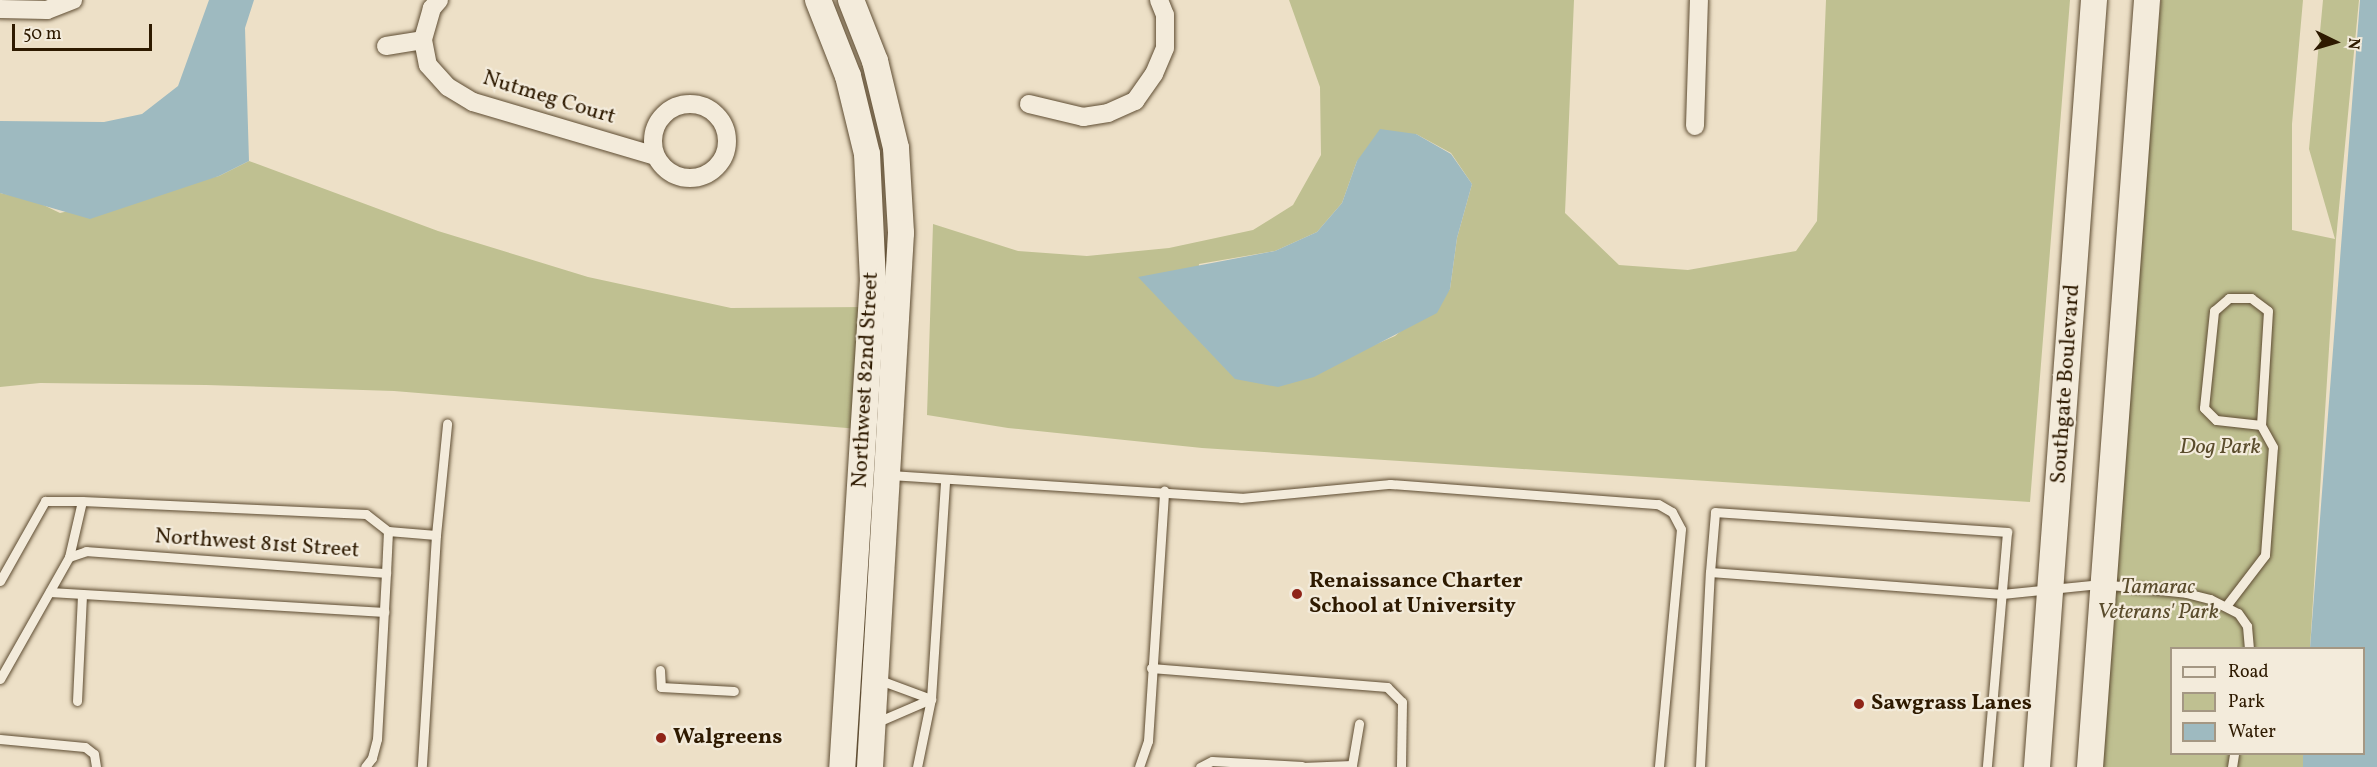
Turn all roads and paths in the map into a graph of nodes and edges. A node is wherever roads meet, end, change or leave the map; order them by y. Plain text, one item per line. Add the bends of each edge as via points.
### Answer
1 (73, 0) edge
2 (439, 0) edge
3 (818, 0) edge
4 (851, 0) edge
5 (1160, 0) edge
6 (1699, 0) edge
7 (2094, 0) edge
8 (2147, 0) edge
9 (0, 9) edge
10 (423, 40) junction
11 (386, 46) dead end
12 (1029, 104) dead end
13 (1695, 126) dead end
14 (655, 156) junction
15 (447, 424) dead end
16 (2261, 425) junction
17 (885, 475) junction
18 (945, 480) junction
19 (1164, 491) junction
20 (82, 501) junction
21 (388, 531) junction
22 (436, 535) junction
23 (69, 557) junction
24 (1710, 572) junction
25 (386, 573) junction
26 (0, 581) edge
27 (2101, 584) junction
28 (2050, 589) junction
29 (50, 592) junction
30 (82, 594) junction
31 (2002, 594) junction
32 (2226, 606) junction
33 (384, 612) junction
34 (2249, 647) edge
35 (1151, 668) junction
36 (660, 670) dead end
37 (0, 679) edge
38 (875, 679) junction
39 (734, 691) dead end
40 (931, 699) junction
41 (77, 701) dead end
42 (873, 724) junction
43 (1359, 724) dead end
44 (0, 739) edge
45 (1352, 766) edge
46 (96, 767) edge
47 (365, 767) edge
48 (422, 767) edge
49 (842, 767) edge
50 (870, 767) edge
51 (917, 767) edge
52 (1139, 767) edge
53 (1200, 767) edge
54 (1302, 767) edge
55 (1401, 767) edge
56 (1659, 767) edge
57 (1700, 767) edge
58 (1987, 767) edge
59 (2037, 767) edge
60 (2090, 767) edge

1 - 9 street via 47,10
2 - 10 street via 432,8
3 - 49 street, Northwest 82nd Street via 849,76 867,154 873,279
4 - 17 street, Northwest 82nd Street via 875,60 896,148 901,233
5 - 12 street via 1165,15 1165,48 1154,74 1135,101 1108,113 1083,117
6 - 13 street
7 - 28 street, Southgate Boulevard
8 - 27 street
10 - 11 street
10 - 14 street, Nutmeg Court via 428,65 448,87 473,102
14 - 14 street, Nutmeg Court via 661,166 681,178 704,176 722,160 727,137 723,125 706,107 681,105 660,119 652,143
15 - 22 lane
16 - 16 lane via 2216,420 2204,408 2214,311 2229,298 2251,298 2268,311
16 - 32 lane via 2273,447 2265,555
17 - 18 lane
17 - 38 street, Northwest 82nd Street
18 - 19 lane
18 - 40 lane
19 - 35 lane
19 - 56 lane via 1241,498 1390,484 1658,504 1672,512 1680,529
20 - 21 lane via 366,514
20 - 23 lane
20 - 26 lane via 45,501
21 - 22 lane
21 - 25 lane
22 - 48 lane
23 - 25 lane, Northwest 81st Street via 86,551
23 - 29 lane
24 - 31 lane
24 - 31 lane via 1715,512 2007,532
24 - 57 lane
25 - 33 lane, Northwest 81st Street
27 - 28 lane
27 - 32 lane via 2186,593
27 - 60 street
28 - 31 lane
28 - 59 street, Southgate Boulevard
29 - 30 lane
29 - 37 lane
30 - 33 lane
30 - 41 lane
31 - 58 lane
32 - 34 lane via 2247,626
33 - 47 lane, Northwest 81st Street via 377,739
35 - 52 lane via 1148,741
35 - 55 lane via 1387,687 1402,702
36 - 39 lane via 661,687
38 - 40 lane
38 - 42 street, Northwest 82nd Street
40 - 42 lane
40 - 51 lane
42 - 50 street, Northwest 82nd Street
43 - 45 lane
44 - 46 lane via 85,747 94,754
45 - 54 lane
53 - 54 lane via 1212,761

